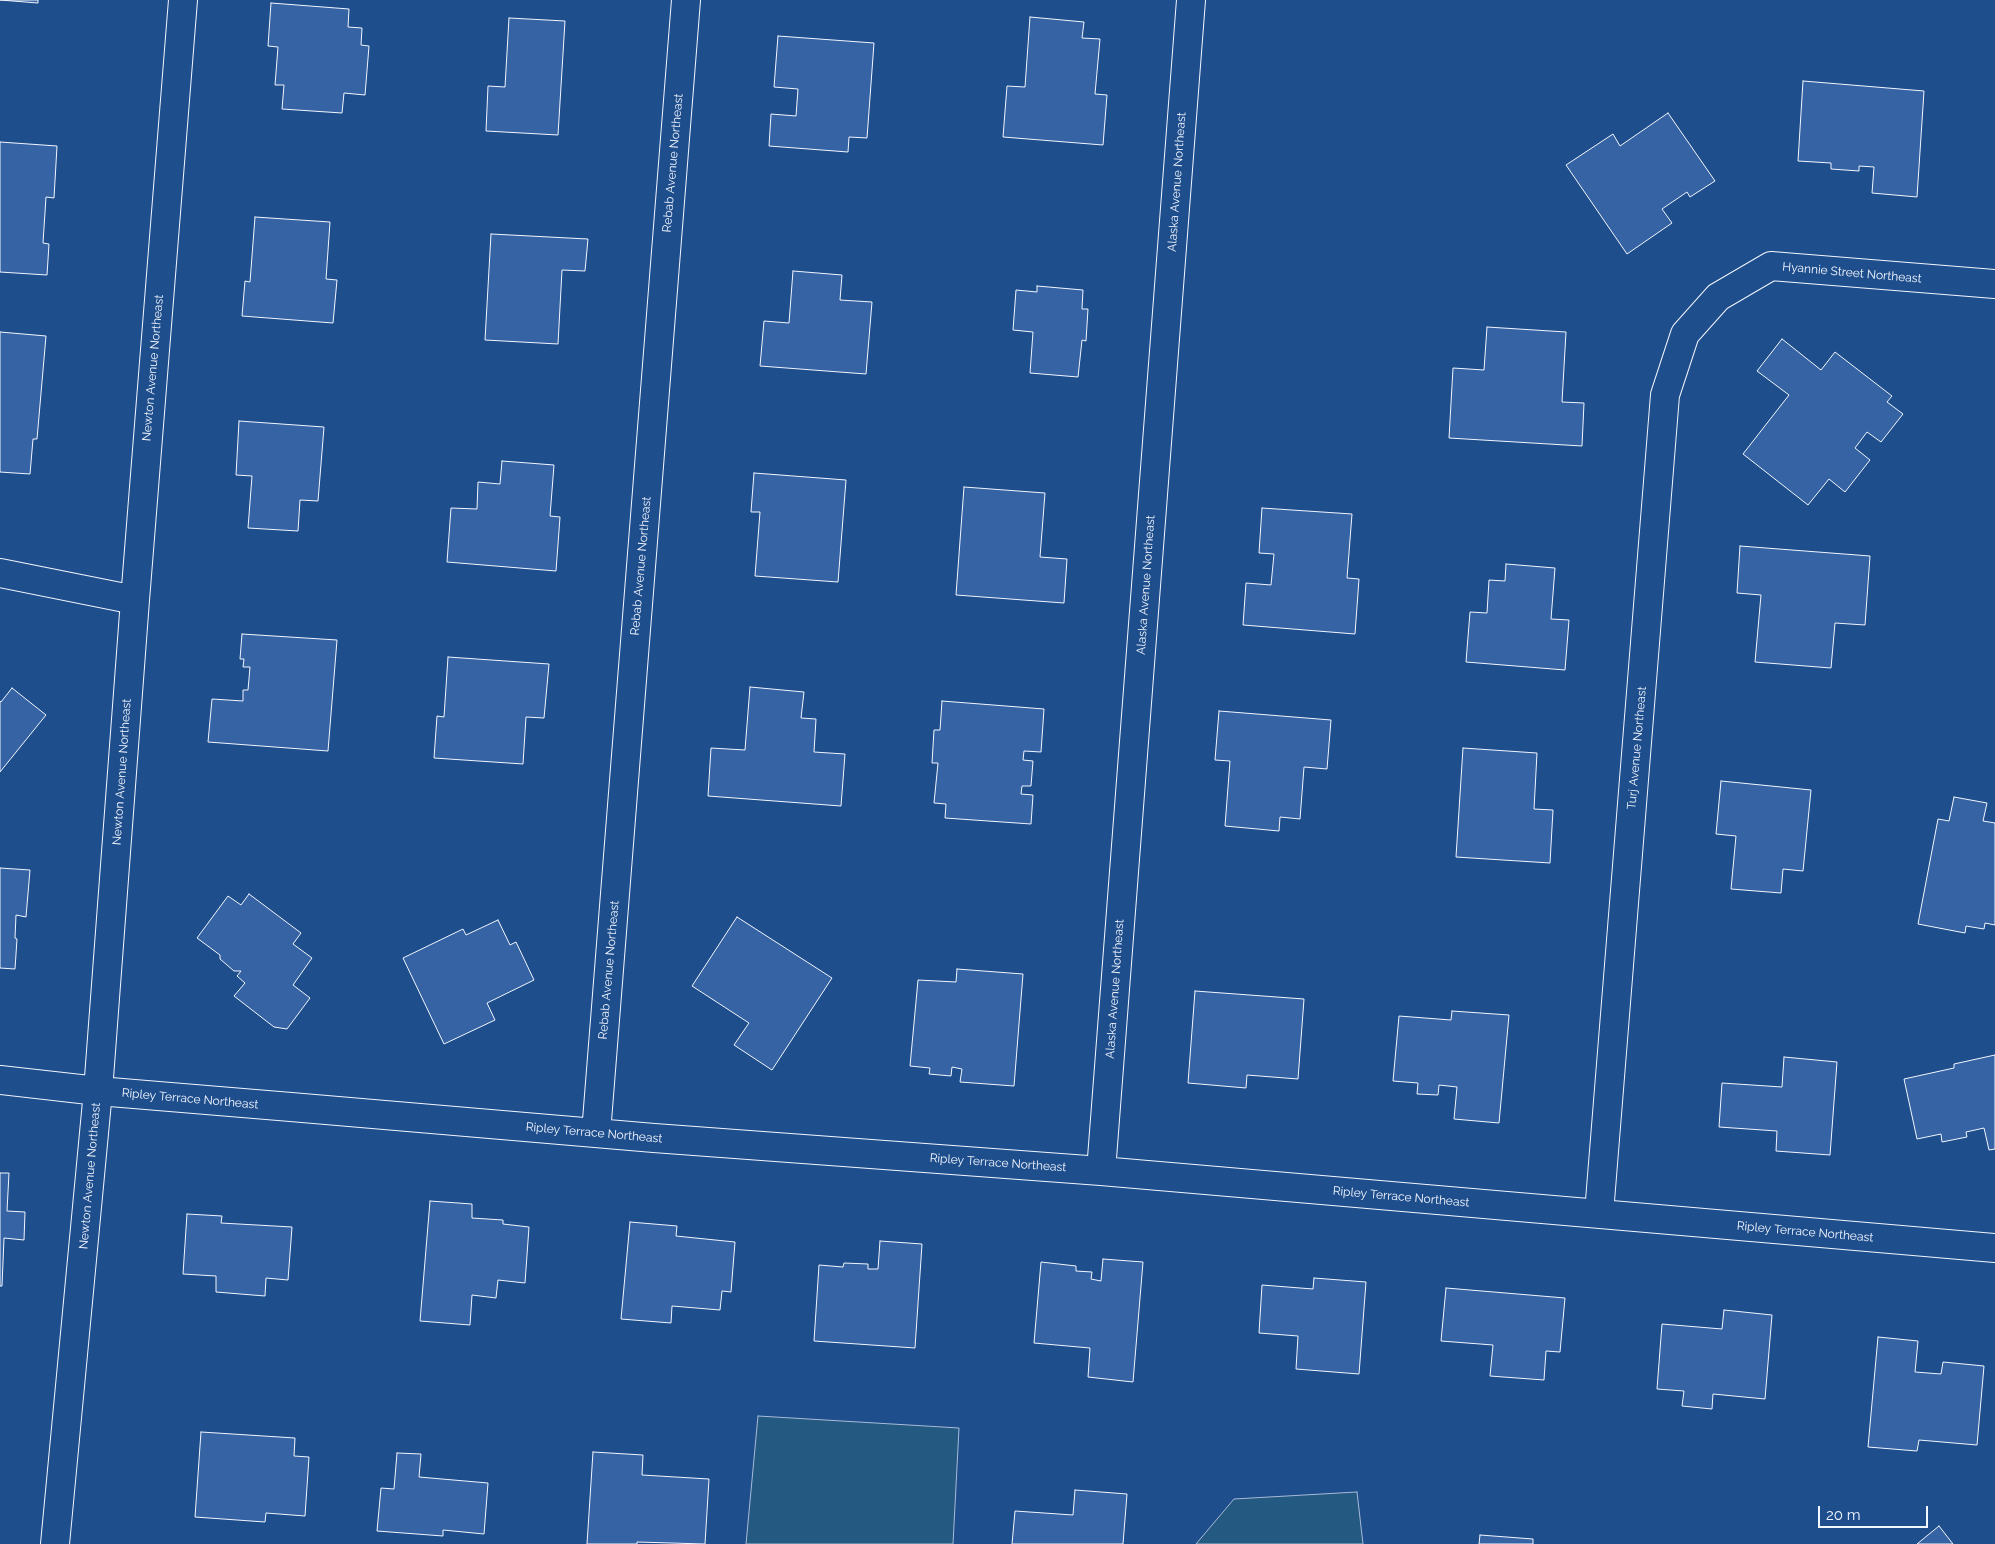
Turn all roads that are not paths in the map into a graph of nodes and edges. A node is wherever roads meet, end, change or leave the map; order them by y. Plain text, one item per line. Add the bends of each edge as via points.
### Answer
1 (183, 0) edge
2 (686, 0) edge
3 (1191, 0) edge
4 (1995, 284) edge
5 (1718, 297) joint
6 (0, 573) edge
7 (135, 600) junction
8 (0, 1080) edge
9 (98, 1091) junction
10 (596, 1133) junction
11 (1101, 1171) junction
12 (1599, 1214) junction
13 (1995, 1248) edge
14 (55, 1544) edge

1 - 7 street, Newton Avenue Northeast
2 - 10 street, Rebab Avenue Northeast
3 - 11 street, Alaska Avenue Northeast
4 - 5 street, Hyannie Street Northeast via 1771,266
5 - 12 street, Turj Avenue Northeast via 1685,334 1665,395
6 - 7 street
7 - 9 street, Newton Avenue Northeast
8 - 9 street, Ripley Terrace Northeast
9 - 10 street, Ripley Terrace Northeast
9 - 14 street, Newton Avenue Northeast
10 - 11 street, Ripley Terrace Northeast
11 - 12 street, Ripley Terrace Northeast
12 - 13 street, Ripley Terrace Northeast

